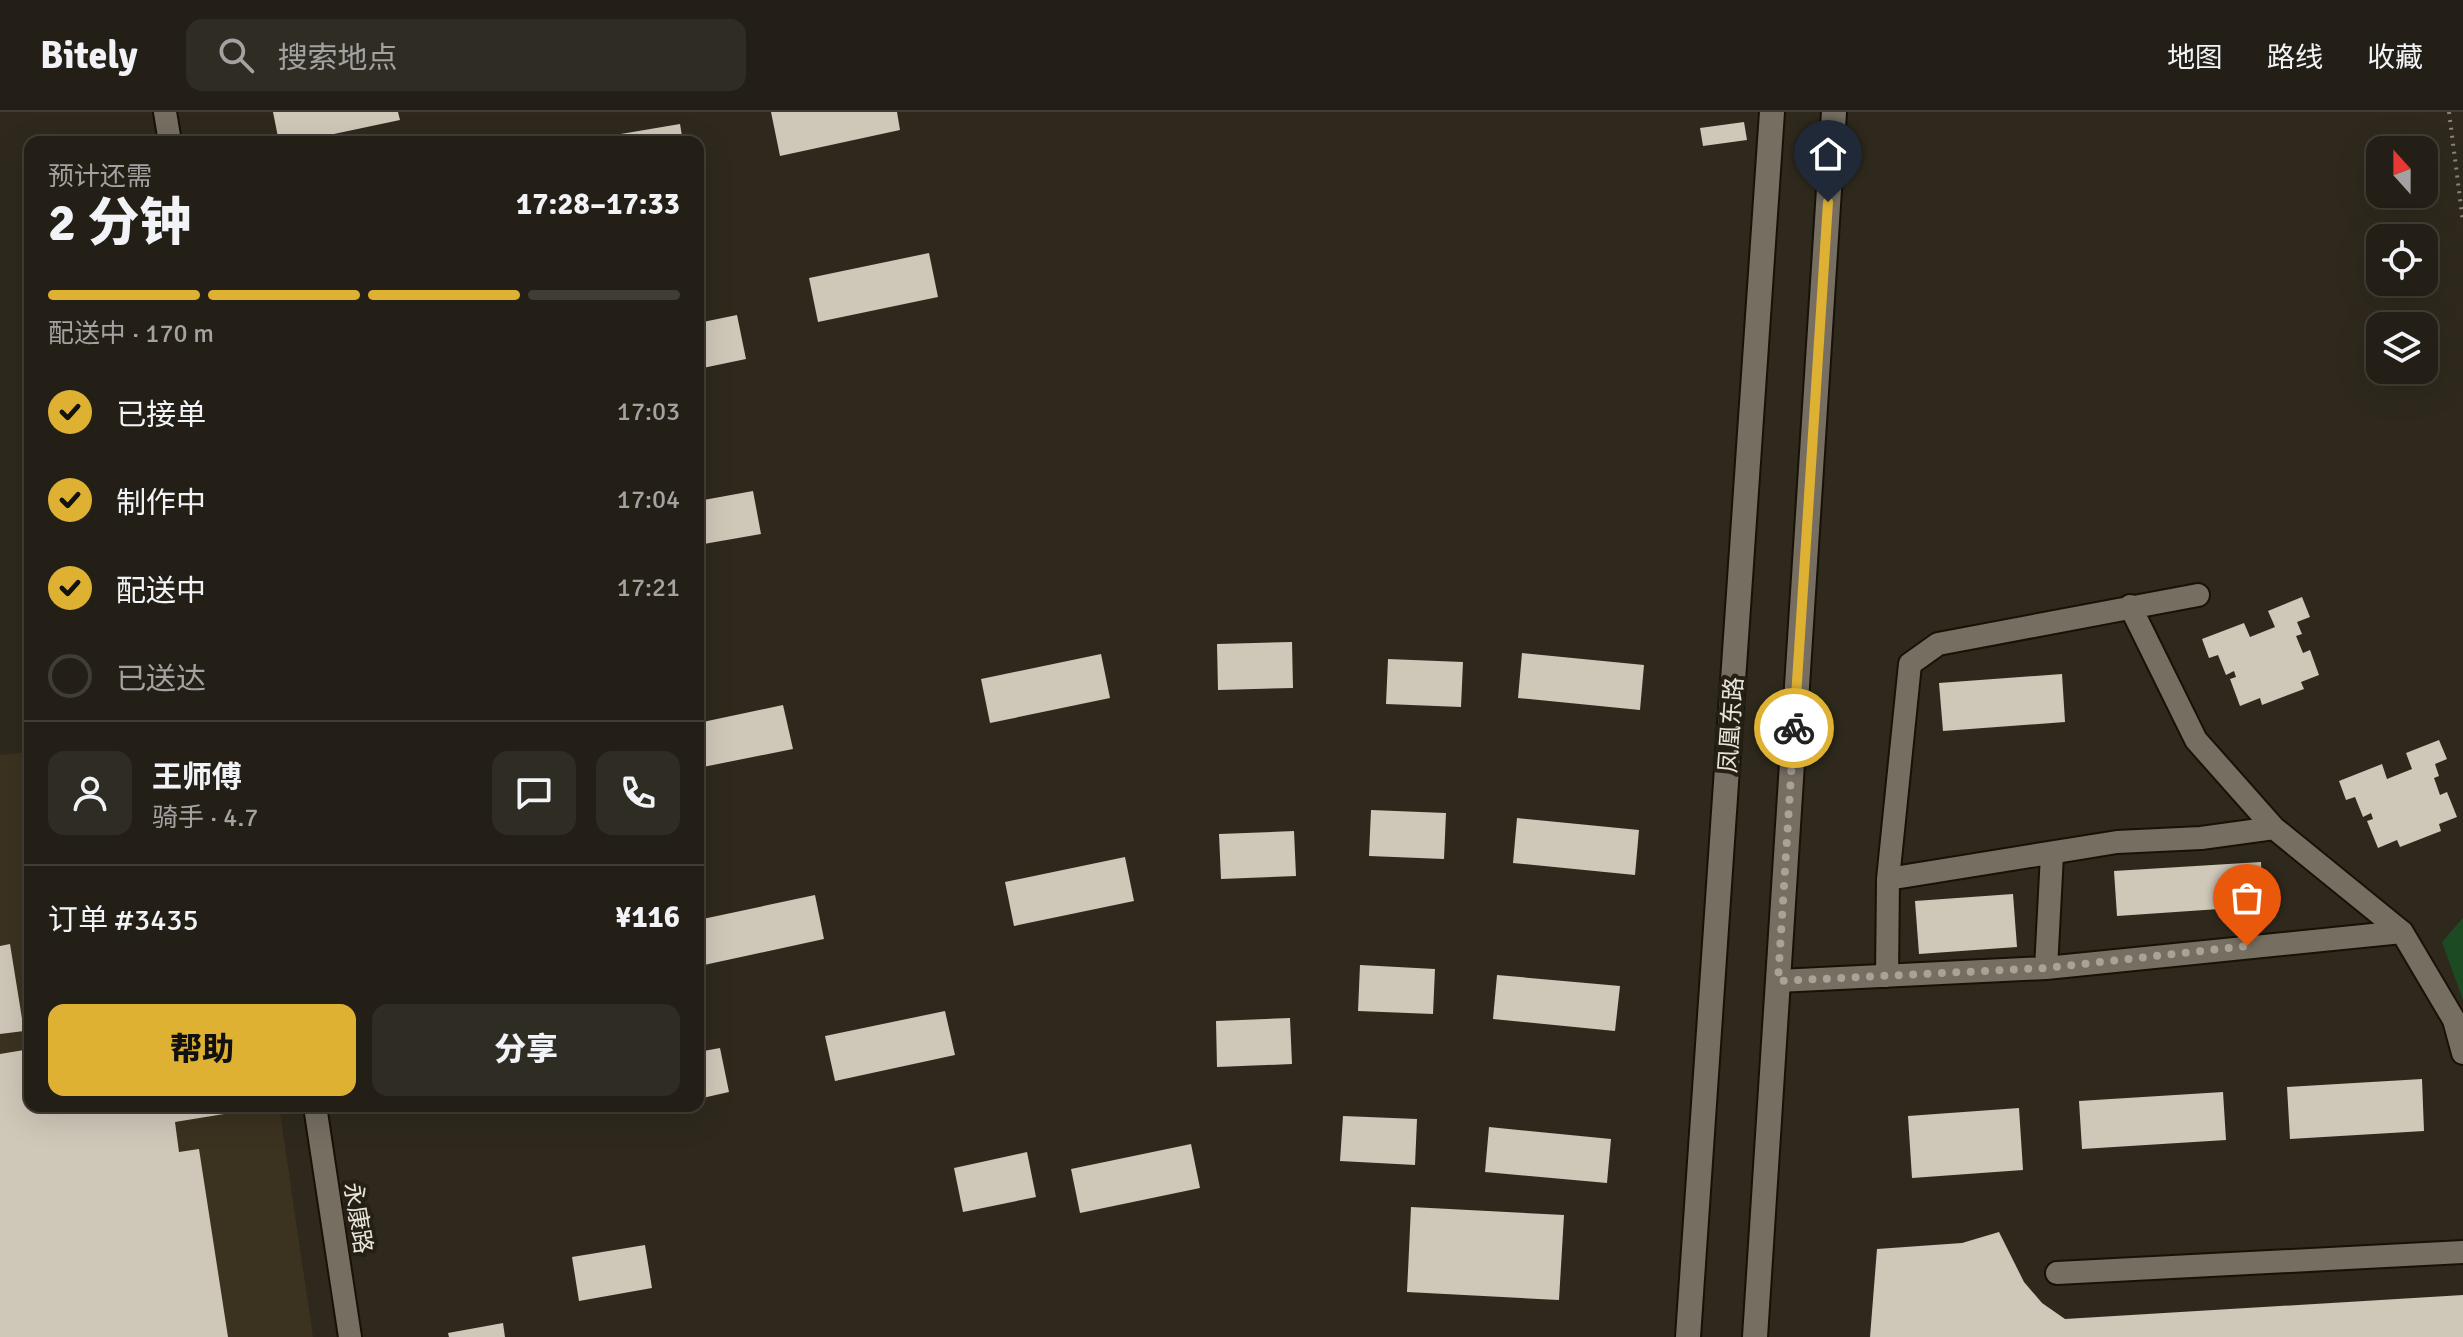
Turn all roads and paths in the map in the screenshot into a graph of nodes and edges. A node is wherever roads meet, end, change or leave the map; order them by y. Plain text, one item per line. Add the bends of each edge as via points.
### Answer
1 (165, 112) edge
2 (1772, 112) edge
3 (1834, 112) edge
4 (2449, 112) edge
5 (169, 136) edge
6 (2463, 222) edge
7 (2198, 595) dead end
8 (2130, 606) junction
9 (2274, 828) junction
10 (2052, 855) junction
11 (1888, 879) junction
12 (2402, 932) junction
13 (2046, 968) junction
14 (1887, 976) junction
15 (1778, 981) junction
16 (2463, 1053) edge
17 (316, 1112) edge
18 (2463, 1252) edge
19 (2057, 1273) dead end
20 (350, 1337) edge
21 (1688, 1337) edge
22 (1755, 1337) edge

1 - 5 street
2 - 21 street, 凤凰东路
3 - 15 street
4 - 6 path
7 - 8 street
8 - 9 street via 2196,740
8 - 11 street via 1938,644 1910,664
9 - 10 street via 2117,842
9 - 12 street
10 - 11 street
10 - 13 street
11 - 14 street
12 - 13 street
12 - 16 street via 2454,1020
13 - 14 street
14 - 15 street
15 - 22 street
17 - 20 street, 永康路
18 - 19 street

